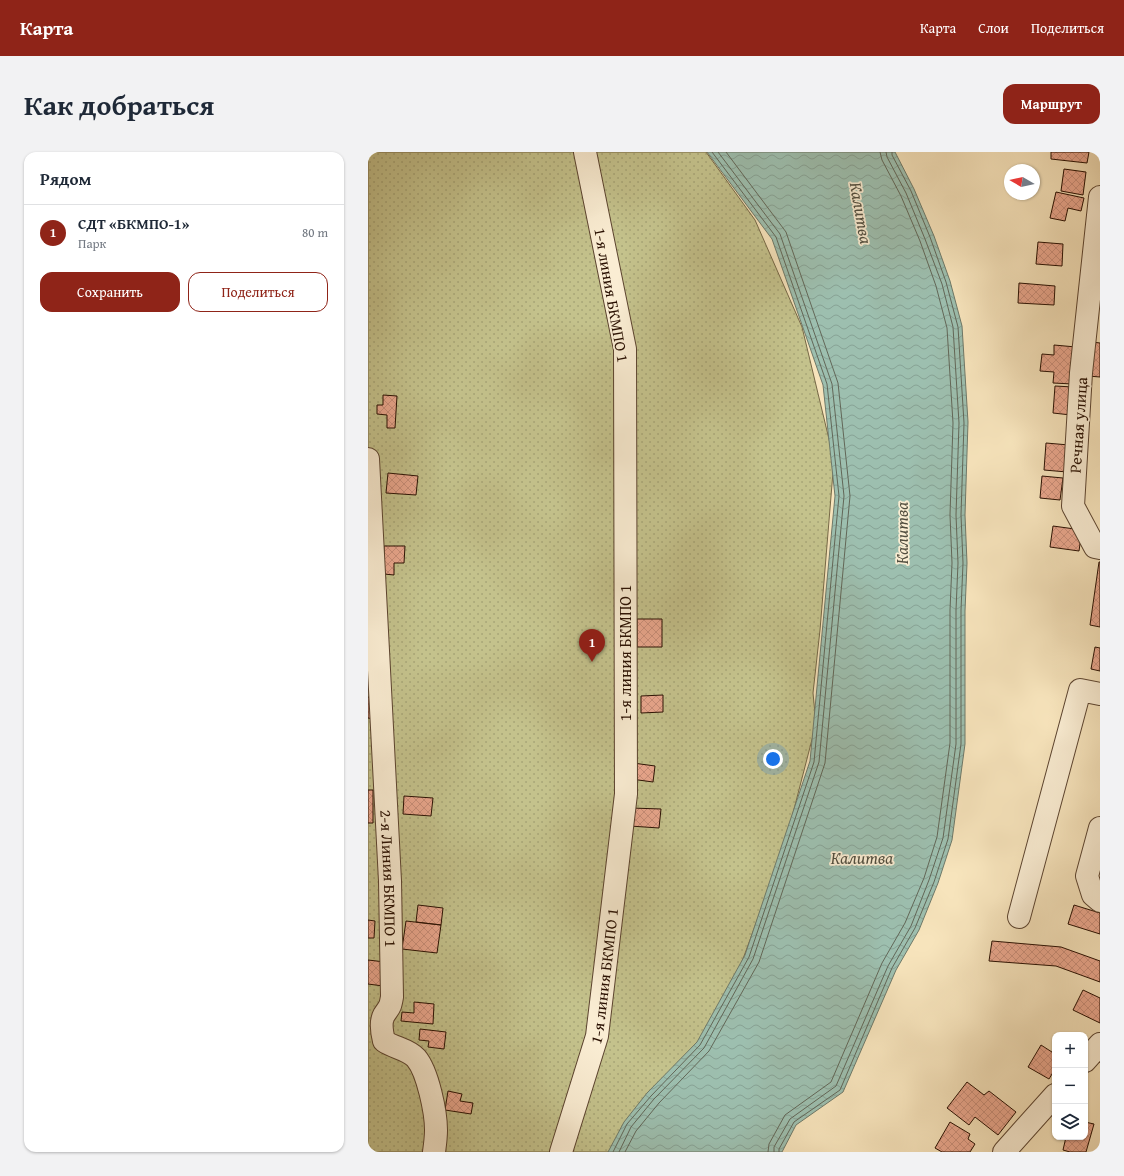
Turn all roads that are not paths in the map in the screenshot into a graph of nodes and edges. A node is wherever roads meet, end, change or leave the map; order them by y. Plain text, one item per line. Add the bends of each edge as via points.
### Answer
1 (585, 152) edge
2 (1100, 197) edge
3 (368, 459) edge
4 (1100, 548) edge
5 (1100, 694) edge
6 (1100, 828) edge
7 (1100, 901) edge
8 (1019, 917) dead end
9 (376, 1017) edge
10 (1100, 1044) edge
11 (1088, 1058) edge
12 (1052, 1098) edge
13 (434, 1152) edge
14 (561, 1152) edge
15 (1004, 1152) edge

1 - 14 street, 1-я линия БКМПО 1 via 625,350 626,794 597,1036
2 - 4 street, Речная улица via 1081,374 1073,506 1096,547
3 - 9 street, 2-я Линия БКМПО 1 via 390,881 392,997 390,1008
5 - 8 street via 1080,690
6 - 7 street via 1087,876 1093,895
9 - 13 street, 2-я Линия БКМПО 1 via 384,1041 391,1046 405,1049 417,1059 429,1085 436,1130
10 - 11 street
12 - 15 street

